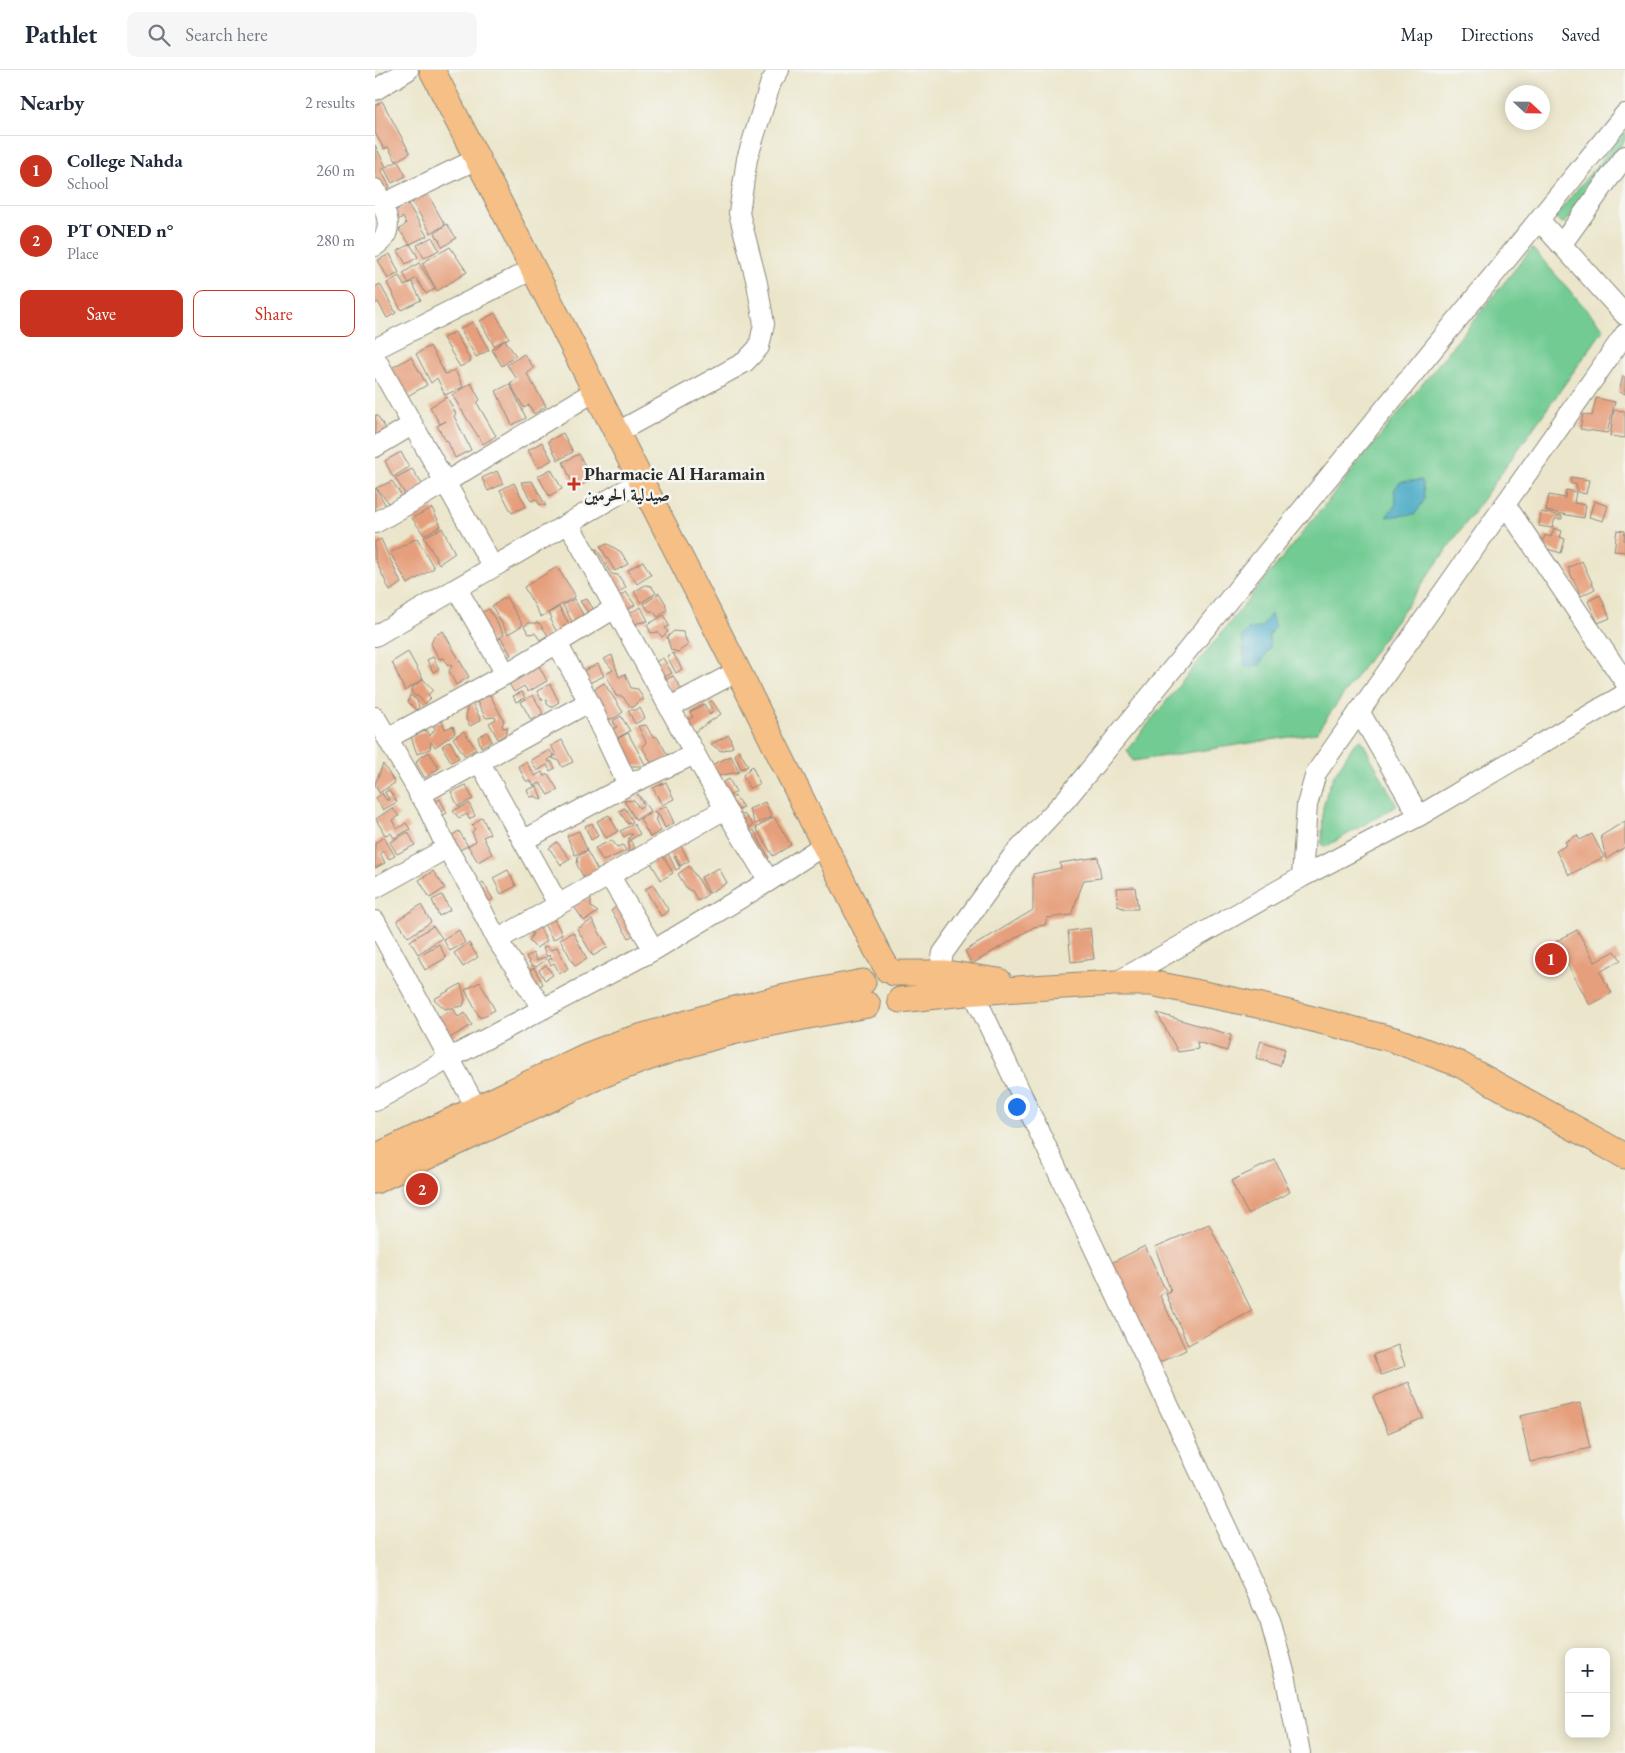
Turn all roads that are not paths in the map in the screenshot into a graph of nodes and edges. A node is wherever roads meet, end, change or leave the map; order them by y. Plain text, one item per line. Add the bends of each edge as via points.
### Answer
1 (408, 70) edge
2 (432, 70) edge
3 (779, 70) edge
4 (375, 90) edge
5 (1625, 114) edge
6 (1625, 156) edge
7 (477, 160) junction
8 (379, 197) edge
9 (1539, 220) junction
10 (1561, 245) junction
11 (375, 246) edge
12 (533, 270) junction
13 (1625, 315) edge
14 (1625, 334) edge
15 (375, 349) edge
16 (375, 358) edge
17 (595, 391) junction
18 (412, 424) junction
19 (616, 433) junction
20 (375, 447) edge
21 (641, 481) junction
22 (446, 482) junction
23 (1505, 504) junction
24 (375, 523) edge
25 (569, 524) junction
26 (493, 567) junction
27 (457, 589) junction
28 (615, 608) junction
29 (375, 636) edge
30 (557, 643) junction
31 (737, 671) junction
32 (505, 674) junction
33 (1625, 682) edge
34 (1625, 694) edge
35 (589, 702) junction
36 (670, 707) junction
37 (1359, 711) junction
38 (375, 717) edge
39 (388, 738) junction
40 (695, 754) junction
41 (479, 761) junction
42 (628, 785) junction
43 (419, 795) junction
44 (725, 809) junction
45 (1419, 816) junction
46 (524, 840) junction
47 (824, 845) junction
48 (447, 848) junction
49 (838, 872) junction
50 (609, 875) junction
51 (1302, 877) junction
52 (769, 881) junction
53 (375, 888) edge
54 (558, 904) junction
55 (375, 921) edge
56 (497, 940) junction
57 (653, 950) junction
58 (891, 971) junction
59 (939, 973) junction
60 (1115, 983) junction
61 (1031, 988) junction
62 (865, 989) junction
63 (973, 992) junction
64 (900, 1000) junction
65 (543, 1009) junction
66 (450, 1058) junction
67 (375, 1101) edge
68 (477, 1109) junction
69 (1625, 1156) edge
70 (375, 1157) edge
71 (375, 1181) edge
72 (1300, 1753) edge

1 - 4 street
2 - 7 main road
3 - 19 street via 771,82 747,159 739,213 764,324 759,347 745,362
5 - 9 street
6 - 10 street
7 - 8 street
7 - 12 main road
8 - 11 street via 389,226 387,236
9 - 10 street
9 - 59 street via 1067,798 1012,857 943,953
10 - 13 street
12 - 15 street
12 - 17 main road
14 - 23 street
16 - 18 street
17 - 19 main road
17 - 22 street
18 - 20 street
18 - 22 street
19 - 21 main road
21 - 25 street
21 - 31 main road
22 - 24 street
22 - 26 street
23 - 33 street
23 - 37 street
25 - 26 street
25 - 28 street
26 - 27 street
27 - 29 street
27 - 32 street
28 - 30 street
28 - 36 street
30 - 32 street
30 - 35 street
31 - 36 street
31 - 47 main road
32 - 39 street
34 - 45 street
35 - 41 street
35 - 42 street
36 - 40 street
37 - 45 street
37 - 51 street via 1316,773 1307,805
38 - 39 street
39 - 43 street
40 - 42 street
40 - 44 street
41 - 43 street
41 - 46 street
42 - 46 street
43 - 48 street
44 - 50 street
44 - 52 street
45 - 51 street
46 - 54 street
47 - 49 main road
47 - 52 street
48 - 53 street
48 - 56 street
49 - 58 main road via 875,948
49 - 62 main road via 862,955
50 - 54 street
50 - 57 street
51 - 60 street
52 - 57 street
54 - 56 street
55 - 66 street
56 - 65 street
57 - 65 street
58 - 59 main road
58 - 62 main road via 876,970 866,977
58 - 64 main road via 903,988
59 - 61 main road
60 - 61 main road
60 - 69 main road via 1151,983 1262,1006 1395,1040 1459,1064
61 - 63 main road
62 - 64 main road via 873,1008 885,1010
62 - 68 main road via 758,1003 650,1033 586,1056
62 - 71 main road via 595,1078
63 - 64 main road
63 - 72 street via 1270,1620 1286,1679
65 - 66 street
66 - 67 street
66 - 68 street
68 - 70 main road

